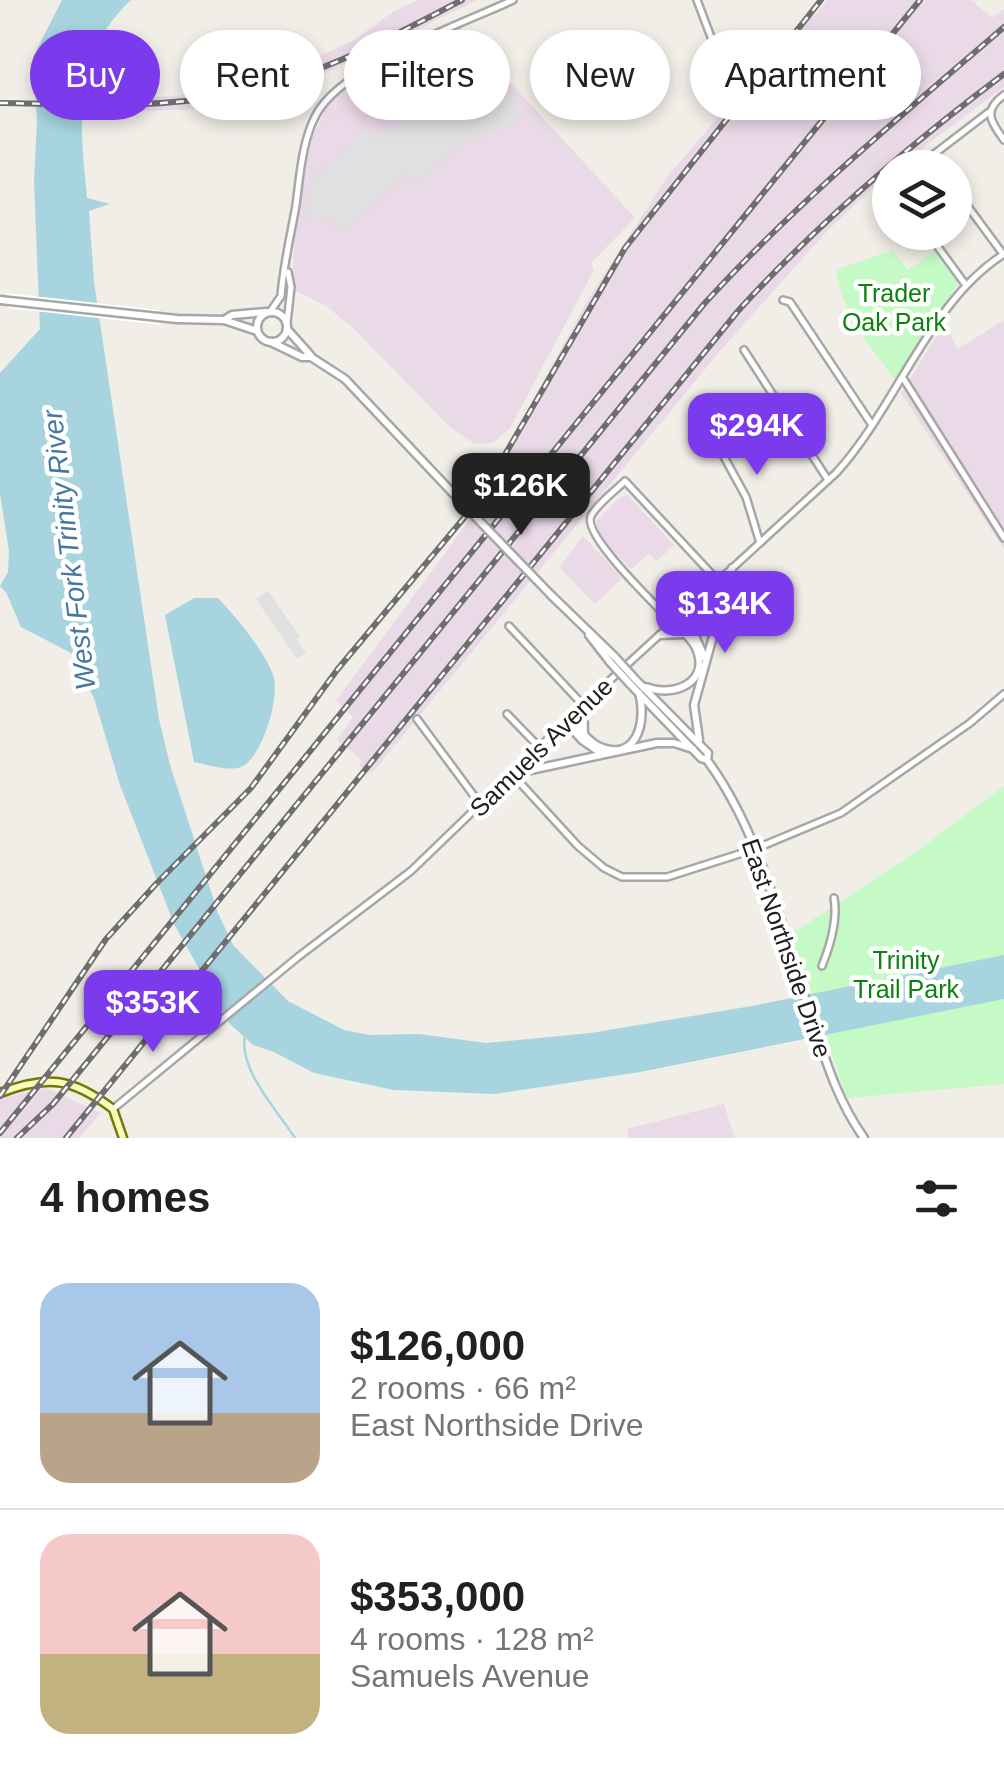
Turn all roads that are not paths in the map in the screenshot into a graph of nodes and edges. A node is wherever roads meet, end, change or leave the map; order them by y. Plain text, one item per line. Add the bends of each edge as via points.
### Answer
1 (513, 0) edge
2 (698, 0) edge
3 (709, 30) edge
4 (1004, 95) edge
5 (990, 109) junction
6 (1004, 140) edge
7 (939, 150) edge
8 (972, 212) edge
9 (940, 250) edge
10 (1004, 254) edge
11 (287, 269) junction
12 (965, 284) junction
13 (2, 300) edge
14 (784, 300) dead end
15 (268, 312) junction
16 (224, 320) junction
17 (287, 326) junction
18 (257, 330) junction
19 (271, 342) junction
20 (744, 350) dead end
21 (312, 357) junction
22 (903, 378) junction
23 (872, 425) junction
24 (711, 432) dead end
25 (828, 480) junction
26 (1004, 538) edge
27 (760, 543) junction
28 (732, 568) junction
29 (718, 582) junction
30 (676, 620) junction
31 (509, 626) dead end
32 (660, 635) junction
33 (686, 635) junction
34 (706, 659) junction
35 (637, 685) junction
36 (1004, 694) edge
37 (584, 705) junction
38 (507, 714) dead end
39 (417, 719) dead end
40 (568, 720) junction
41 (584, 734) junction
42 (697, 747) junction
43 (538, 748) junction
44 (604, 755) junction
45 (512, 774) junction
46 (480, 804) junction
47 (755, 849) junction
48 (834, 898) dead end
49 (822, 966) dead end
50 (0, 1093) edge
51 (113, 1109) junction
52 (122, 1138) edge
53 (864, 1138) edge

1 - 11 street via 364,69 328,96 304,150
2 - 3 street
4 - 5 street
5 - 6 street
5 - 7 street
8 - 10 street
9 - 12 street
10 - 12 street, Samuels Avenue
11 - 15 street via 282,296
11 - 17 street
12 - 22 street, Samuels Avenue
13 - 16 street
14 - 23 street
15 - 16 street
15 - 17 street via 281,315
15 - 18 street
16 - 18 street
17 - 19 street via 283,338
17 - 21 street, East Northside Drive
18 - 19 street
19 - 21 street, East Northside Drive
20 - 25 street
21 - 35 street, East Northside Drive, bridge via 345,380
22 - 23 street, Samuels Avenue
22 - 26 street
23 - 25 street, Samuels Avenue
24 - 27 street via 746,497
25 - 27 street, Samuels Avenue
27 - 28 street, Samuels Avenue
28 - 29 street, Samuels Avenue
28 - 34 street
29 - 30 street, Samuels Avenue
29 - 30 street via 625,481 591,516 590,526 599,544
30 - 32 street, Samuels Avenue
30 - 33 street
30 - 34 street via 695,636
31 - 37 street
32 - 33 street
32 - 37 street, Samuels Avenue
33 - 35 street via 699,662 690,682 672,692
34 - 42 street via 694,705
35 - 41 street via 643,720 632,742 606,748
35 - 42 street, East Northside Drive
36 - 47 street via 858,803
37 - 40 street, Samuels Avenue
37 - 41 street
38 - 43 street
39 - 46 street
40 - 41 street
40 - 43 street, Samuels Avenue
40 - 44 street
42 - 44 street via 665,742
42 - 47 street, East Northside Drive via 732,793
43 - 45 street, Samuels Avenue
44 - 45 street
45 - 46 street, Samuels Avenue
45 - 47 street via 578,846 622,877 667,877
46 - 51 street, Samuels Avenue via 393,886
47 - 53 street, East Northside Drive via 840,1102
48 - 49 street
50 - 51 main road via 44,1079
51 - 52 main road

